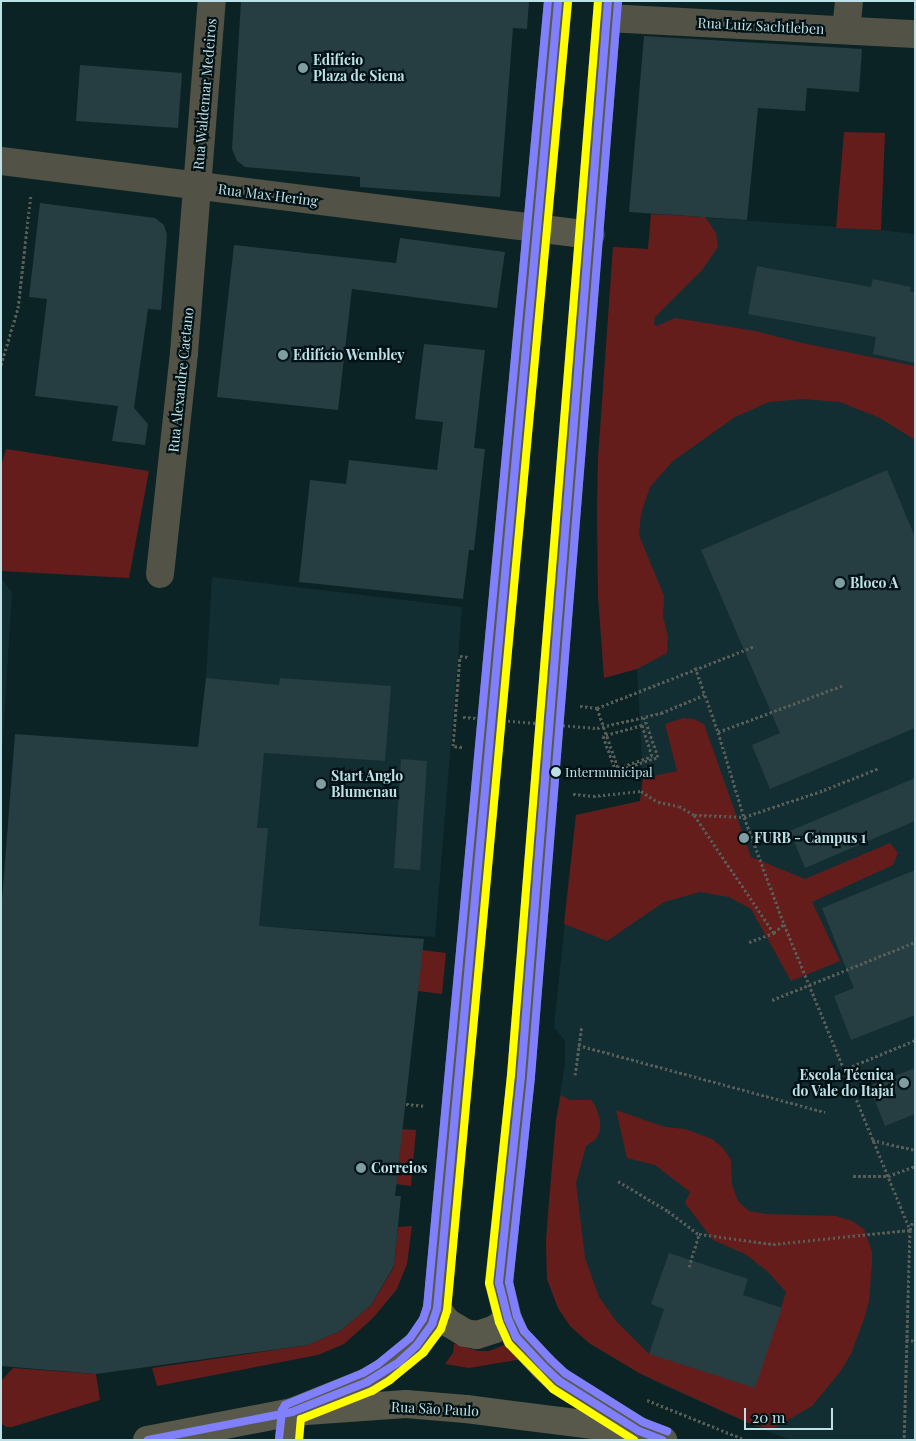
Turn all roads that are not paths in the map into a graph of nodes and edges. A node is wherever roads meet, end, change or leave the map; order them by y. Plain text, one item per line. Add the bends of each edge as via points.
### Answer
1 (212, 1) edge
2 (558, 1) edge
3 (849, 1) edge
4 (608, 10) edge
5 (846, 30) junction
6 (915, 34) edge
7 (1, 161) edge
8 (198, 186) junction
9 (535, 228) junction
10 (591, 234) junction
11 (160, 574) dead end
12 (437, 1309) junction
13 (508, 1319) junction
14 (292, 1412) junction
15 (651, 1435) edge
16 (148, 1440) edge
17 (289, 1440) edge

1 - 8 street, Rua Waldemar Medeiros
2 - 9 main road
3 - 5 street
4 - 5 street, Rua Luiz Sachtleben
4 - 10 main road
5 - 6 street, Rua Luiz Sachtleben
7 - 8 street, Rua Max Hering
8 - 9 street, Rua Max Hering
8 - 11 street, Rua Alexandre Caetano
9 - 10 main road
9 - 12 main road via 475,920
10 - 13 main road via 521,1076 499,1282
12 - 13 main road via 447,1322 466,1333 477,1335 495,1329
12 - 14 main road via 432,1324 417,1345 384,1372 368,1382
13 - 15 main road via 516,1337 559,1381
14 - 15 main road, Rua São Paulo via 406,1404 466,1409
14 - 16 main road, Rua São Paulo
14 - 17 main road

